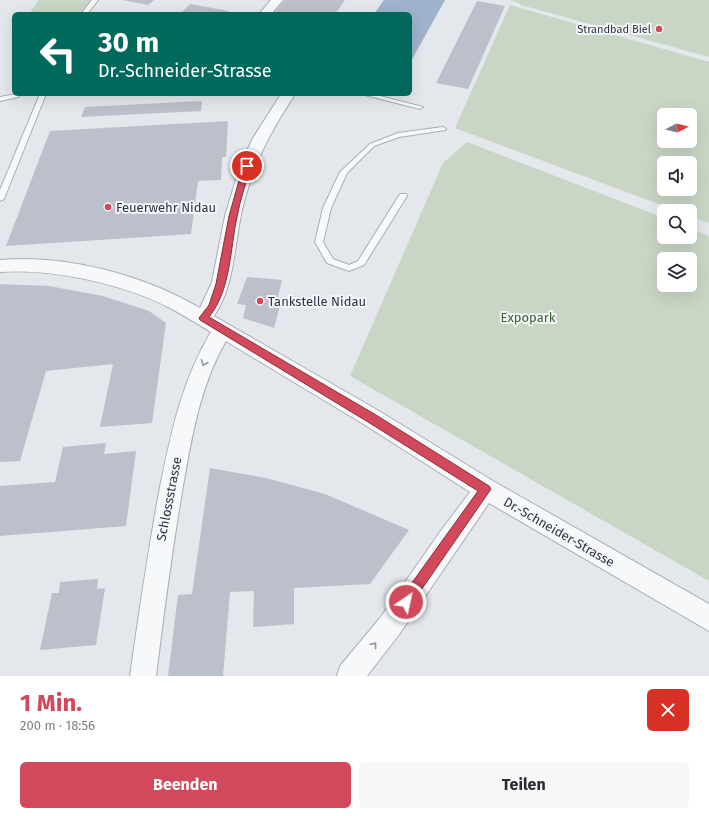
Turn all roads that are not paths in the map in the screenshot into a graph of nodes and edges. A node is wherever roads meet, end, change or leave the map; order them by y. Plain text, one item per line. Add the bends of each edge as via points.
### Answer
1 (95, 0) edge
2 (277, 0) edge
3 (86, 12) edge
4 (267, 12) edge
5 (16, 96) dead end
6 (42, 96) edge
7 (287, 96) edge
8 (373, 96) edge
9 (0, 99) edge
10 (420, 107) dead end
11 (443, 129) dead end
12 (403, 196) dead end
13 (0, 199) edge
14 (0, 266) edge
15 (204, 318) junction
16 (223, 329) junction
17 (485, 489) junction
18 (709, 618) edge
19 (143, 676) edge
20 (350, 676) edge

1 - 3 lane
2 - 4 street
5 - 9 lane
6 - 13 lane
7 - 15 street via 263,133 247,166 233,216 220,284 213,306
8 - 10 lane
11 - 12 lane via 398,135 372,145 344,172 327,208 319,242 330,261 349,268 361,263
14 - 15 street, Dr.-Schneider-Strasse via 23,264 90,273 121,281 177,303
15 - 16 street, Dr.-Schneider-Strasse
16 - 17 street, Dr.-Schneider-Strasse
16 -> 19 street, Schlossstrasse via 205,359 193,390 180,441 161,544
17 - 18 street, Dr.-Schneider-Strasse
20 -> 17 street via 389,627

